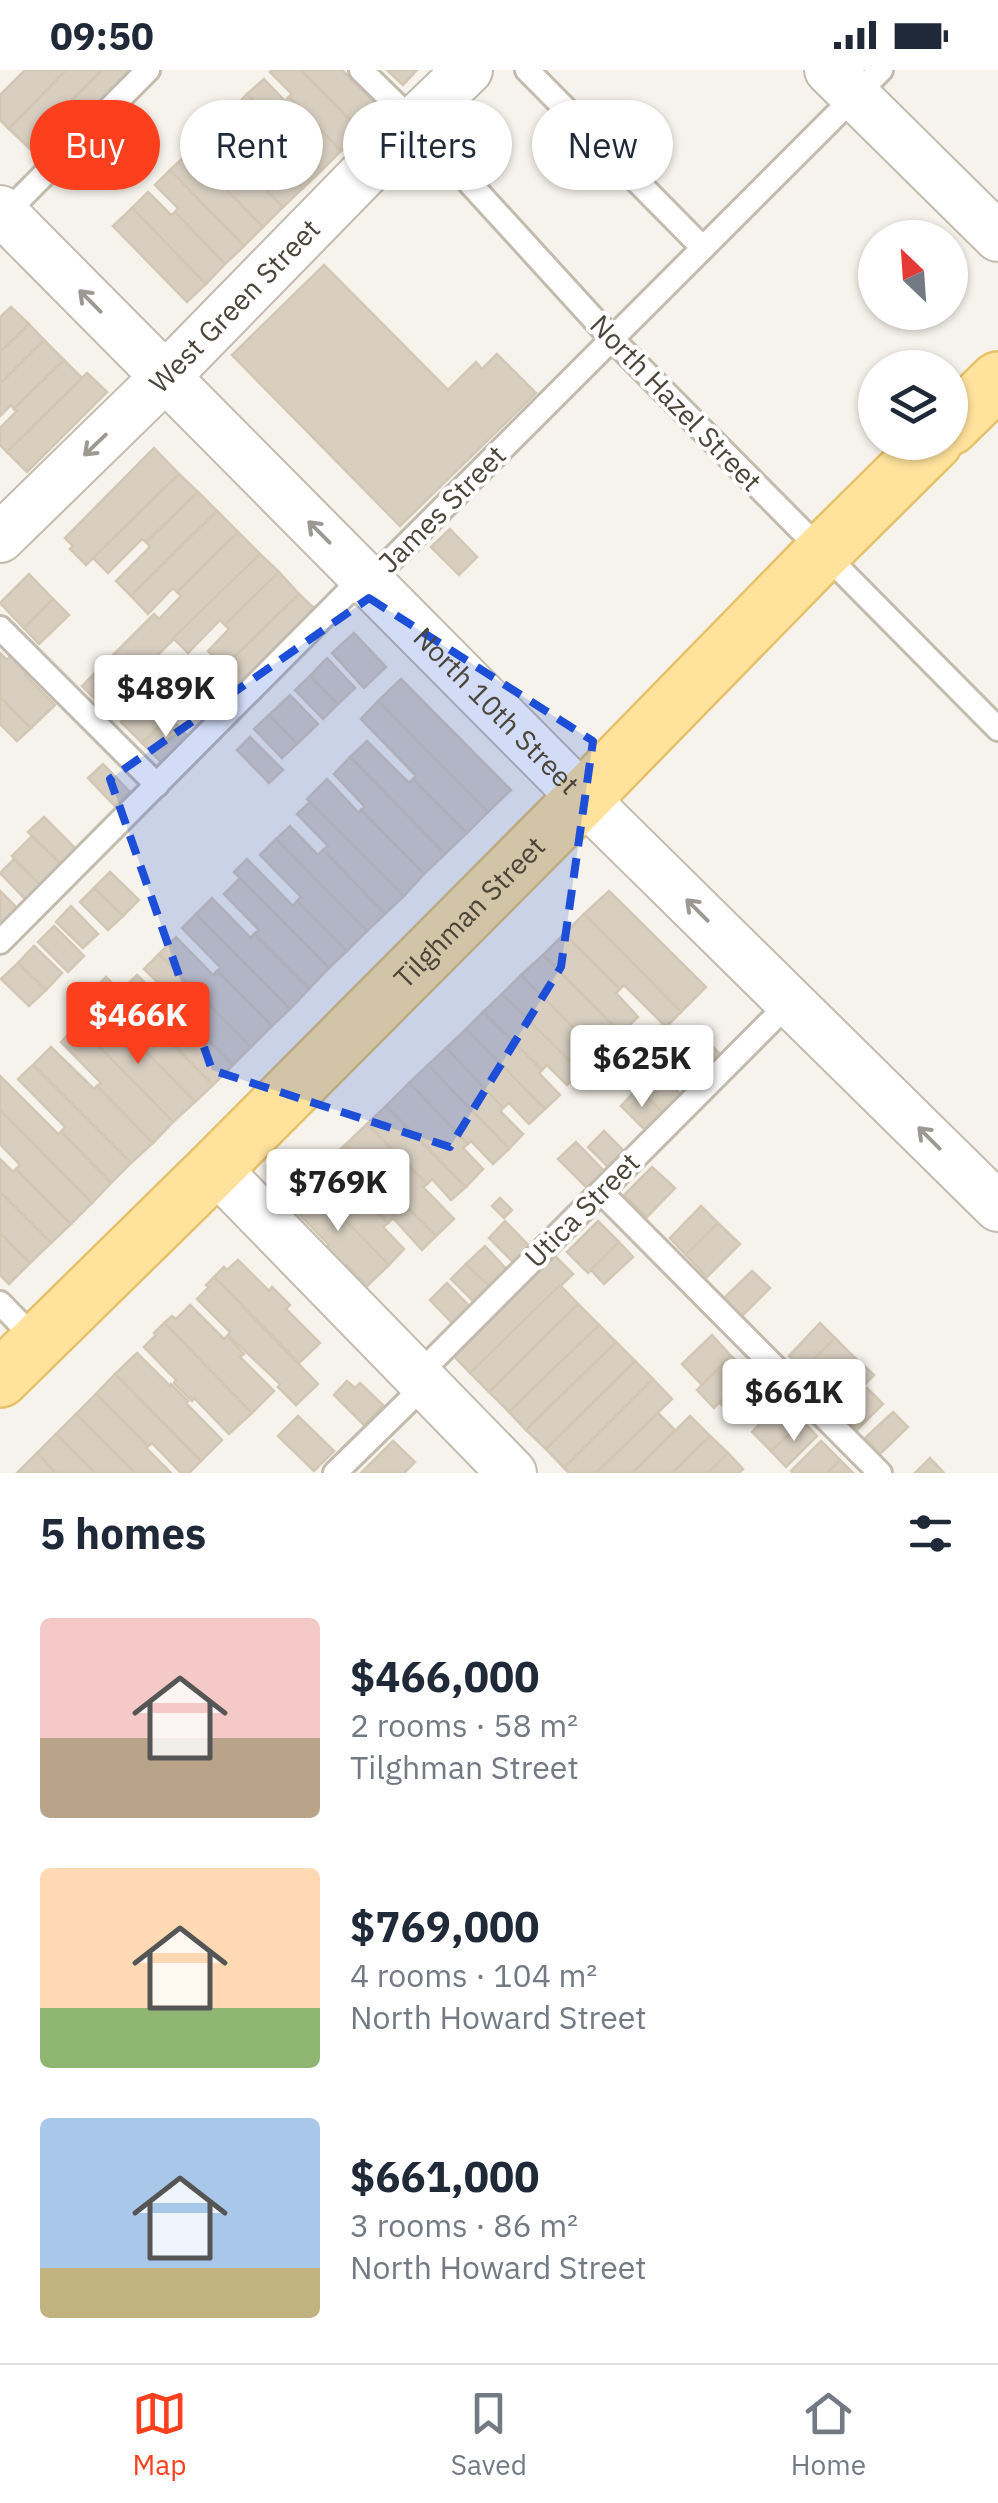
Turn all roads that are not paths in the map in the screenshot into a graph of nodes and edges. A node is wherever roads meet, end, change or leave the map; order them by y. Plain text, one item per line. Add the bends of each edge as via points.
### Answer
1 (148, 70) edge
2 (361, 70) edge
3 (468, 70) edge
4 (527, 70) edge
5 (855, 79) edge
6 (392, 100) edge
7 (437, 100) edge
8 (347, 190) edge
9 (476, 190) edge
10 (2, 212) edge
11 (998, 237) edge
12 (703, 248) junction
13 (612, 340) junction
14 (165, 376) junction
15 (998, 380) edge
16 (968, 409) edge
17 (916, 460) edge
18 (0, 538) edge
19 (823, 552) junction
20 (369, 582) junction
21 (0, 628) edge
22 (998, 729) edge
23 (157, 785) junction
24 (583, 798) junction
25 (0, 942) edge
26 (790, 1002) junction
27 (215, 1168) junction
28 (600, 1192) junction
29 (998, 1207) edge
30 (12, 1341) edge
31 (421, 1380) junction
32 (335, 1473) edge
33 (512, 1473) edge
34 (880, 1473) edge

1 - 10 lane
2 - 6 lane, North Hazel Street
3 - 7 street, West Green Street
4 - 12 lane
5 - 11 street
5 - 12 lane, James Street
8 - 14 street, West Green Street
9 - 13 lane, North Hazel Street
14 -> 10 street, North 10th Street
12 - 13 lane, James Street
13 - 19 lane, North Hazel Street
13 - 20 lane, James Street
14 -> 18 street, West Green Street
20 -> 14 street, North 10th Street
15 - 16 main road
17 - 19 main road, Tilghman Street
19 - 22 lane, North Hazel Street
19 - 24 main road, Tilghman Street
20 - 23 lane, James Street via 345,595
20 - 24 street, North 10th Street
21 - 23 lane
23 - 25 lane, James Street
26 -> 24 street, North 10th Street
24 - 27 main road, Tilghman Street
26 - 28 lane, Utica Street
29 -> 26 street, North 10th Street
27 - 30 main road, Tilghman Street
27 - 31 street
28 - 31 lane, Utica Street
28 - 34 lane
31 - 32 lane, Utica Street
31 - 33 street

